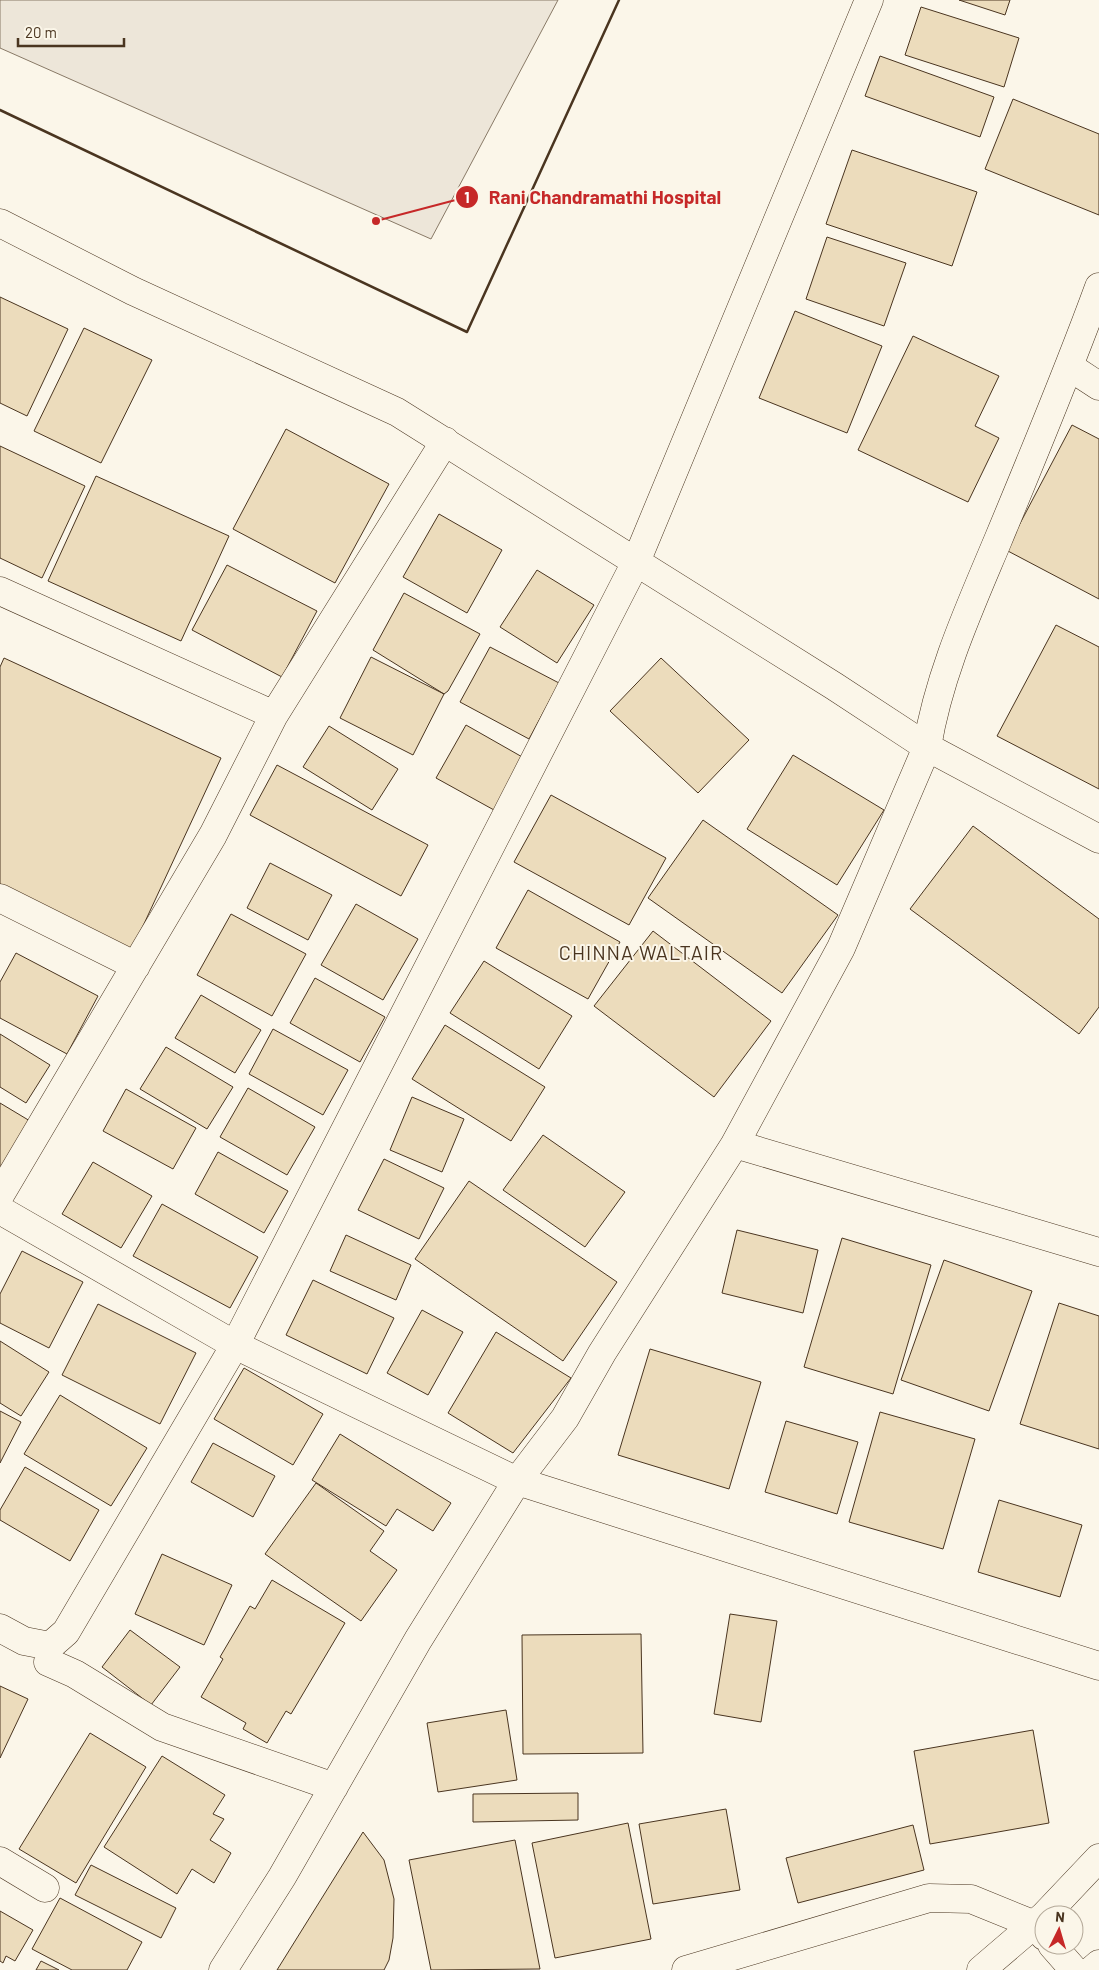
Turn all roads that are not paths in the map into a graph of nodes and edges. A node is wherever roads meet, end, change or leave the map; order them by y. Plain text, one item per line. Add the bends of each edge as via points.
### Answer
1 (869, 0) edge
2 (0, 223) edge
3 (1099, 287) edge
4 (1070, 367) junction
5 (1099, 386) edge
6 (445, 441) junction
7 (636, 562) junction
8 (0, 591) edge
9 (274, 715) junction
10 (927, 747) junction
11 (1099, 839) edge
12 (0, 898) edge
13 (136, 966) junction
14 (735, 1144) junction
15 (0, 1195) edge
16 (0, 1210) edge
17 (1099, 1252) edge
18 (235, 1346) junction
19 (517, 1481) junction
20 (0, 1628) edge
21 (48, 1662) dead end
22 (1099, 1666) edge
23 (334, 1787) junction
24 (1099, 1858) edge
25 (0, 1861) edge
26 (45, 1888) dead end
27 (1062, 1905) edge
28 (1034, 1923) edge
29 (1034, 1934) edge
30 (1064, 1955) edge
31 (1099, 1964) edge
32 (223, 1970) edge
33 (686, 1970) edge
34 (981, 1970) edge
35 (1074, 1970) edge
36 (1092, 1970) edge

1 - 7 street
2 - 6 street via 134,291 397,412
3 - 4 street
4 - 5 street
4 - 10 street via 956,640 933,711
6 - 7 street
6 - 9 street
7 - 10 street
7 - 18 street
8 - 9 street
9 - 13 street via 213,835
10 - 11 street
10 - 14 street via 841,948
12 - 13 street
13 - 15 street
14 - 17 street
14 - 19 street via 602,1353 565,1418
16 - 18 street
18 - 19 street
18 - 20 street via 66,1632 50,1646 24,1641
19 - 22 street
19 - 23 street via 418,1640
21 - 23 street via 75,1674 162,1727
23 - 32 street
24 - 27 street
25 - 26 street
28 - 33 street via 971,1899 929,1898
29 - 34 street
30 - 35 street
31 - 36 street

